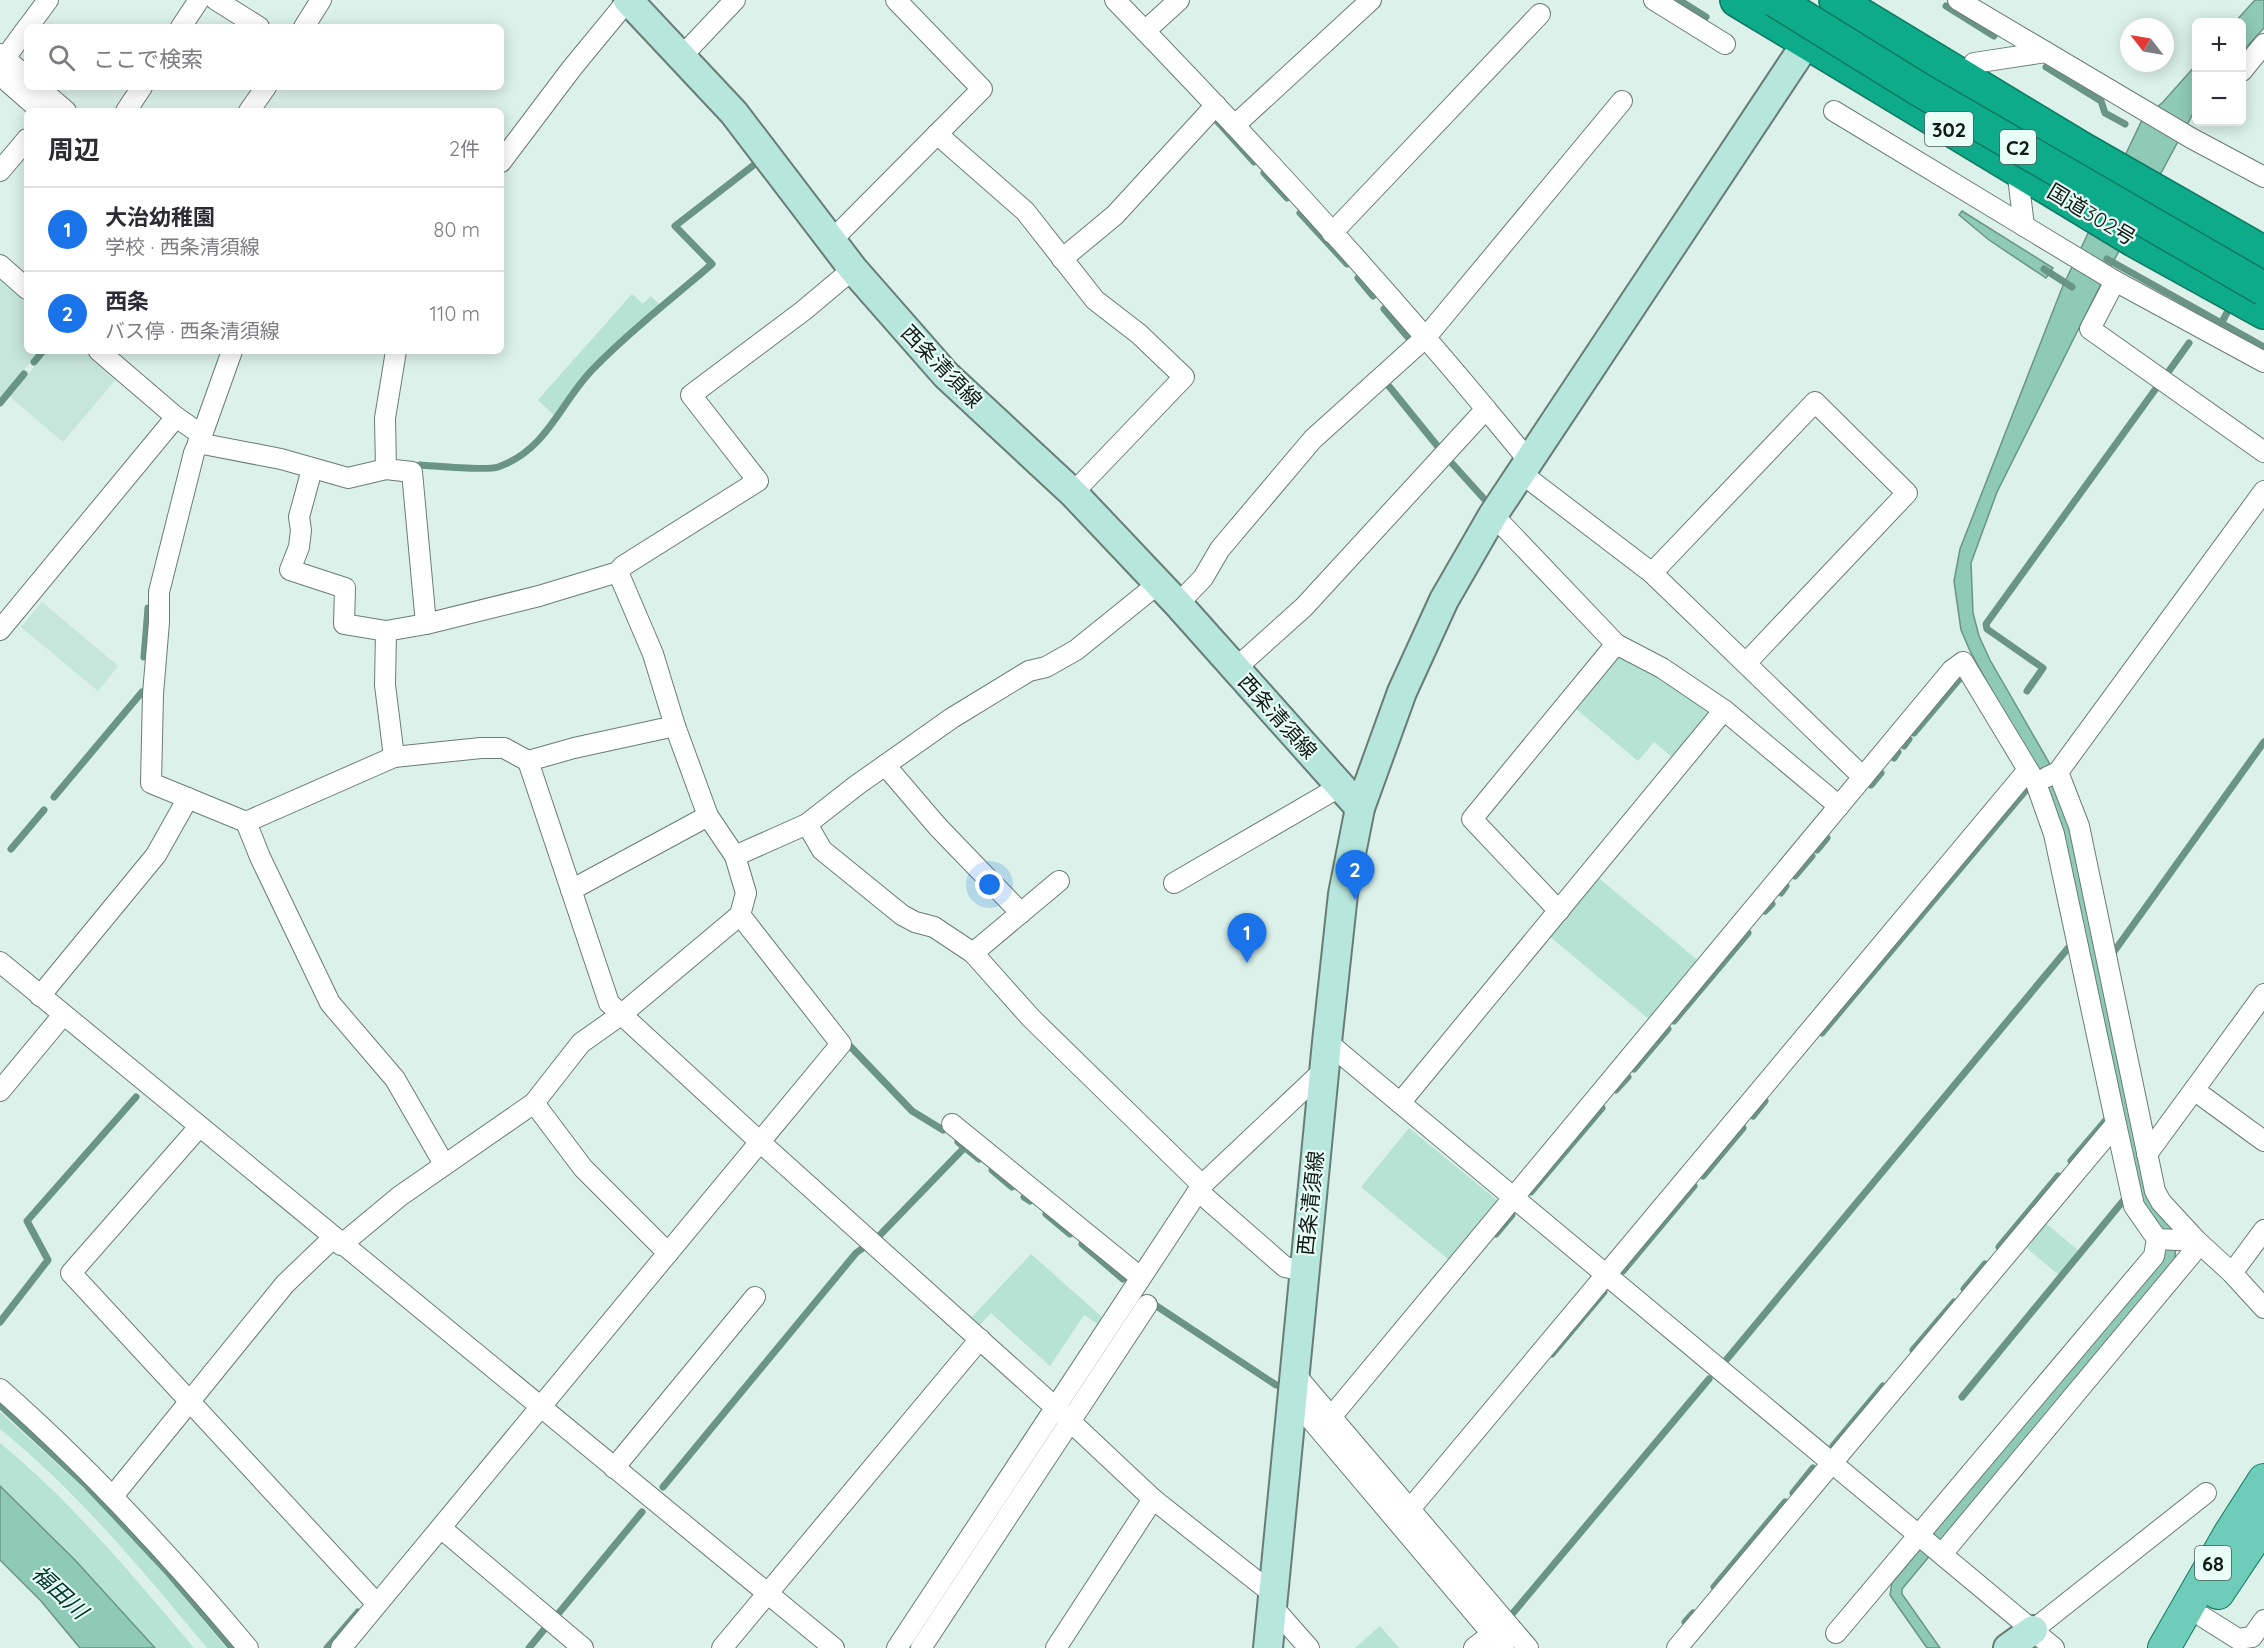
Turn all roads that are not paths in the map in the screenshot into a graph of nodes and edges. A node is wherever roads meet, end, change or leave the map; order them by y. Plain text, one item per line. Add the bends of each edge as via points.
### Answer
1 (48, 0) edge
2 (199, 0) edge
3 (216, 0) edge
4 (321, 0) edge
5 (628, 0) edge
6 (735, 0) edge
7 (896, 0) edge
8 (1115, 0) edge
9 (1179, 0) edge
10 (1371, 0) edge
11 (1654, 0) edge
12 (1737, 0) edge
13 (1775, 0) edge
14 (1835, 0) edge
15 (1872, 0) edge
16 (1958, 0) edge
17 (1540, 14) dead end
18 (31, 24) edge
19 (183, 24) edge
20 (254, 24) edge
21 (306, 24) edge
22 (1145, 31) junction
23 (24, 33) edge
24 (1807, 43) junction
25 (1725, 44) dead end
26 (2264, 44) edge
27 (2046, 52) junction
28 (682, 56) junction
29 (2, 62) edge
30 (1974, 63) junction
31 (2246, 65) edge
32 (24, 75) edge
33 (24, 82) edge
34 (32, 90) edge
35 (40, 90) edge
36 (140, 90) edge
37 (264, 90) edge
38 (1622, 101) dead end
39 (1216, 105) junction
40 (52, 108) edge
41 (52, 108) edge
42 (128, 108) edge
43 (251, 108) edge
44 (1834, 111) dead end
45 (1235, 124) junction
46 (2192, 131) edge
47 (937, 134) junction
48 (24, 143) edge
49 (504, 158) edge
50 (2017, 169) junction
51 (0, 171) edge
52 (2264, 177) edge
53 (2024, 226) junction
54 (2264, 231) edge
55 (1332, 233) junction
56 (831, 241) junction
57 (2264, 253) edge
58 (1062, 259) junction
59 (0, 265) edge
60 (853, 269) junction
61 (2115, 281) junction
62 (24, 286) edge
63 (2264, 289) edge
64 (2264, 312) edge
65 (1426, 337) junction
66 (102, 354) edge
67 (231, 354) edge
68 (396, 354) edge
69 (2264, 362) edge
70 (1486, 409) junction
71 (176, 417) junction
72 (200, 439) junction
73 (2264, 452) edge
74 (1525, 467) junction
75 (312, 469) junction
76 (386, 469) junction
77 (2264, 491) edge
78 (1073, 493) junction
79 (1493, 515) junction
80 (618, 572) junction
81 (1652, 573) junction
82 (1168, 593) junction
83 (426, 624) junction
84 (0, 630) edge
85 (386, 631) junction
86 (1616, 644) junction
87 (1746, 663) junction
88 (1236, 668) junction
89 (1724, 710) junction
90 (675, 726) junction
91 (394, 757) junction
92 (528, 761) junction
93 (885, 765) junction
94 (2043, 776) junction
95 (1863, 777) junction
96 (1341, 786) junction
97 (188, 798) junction
98 (1839, 806) junction
99 (1360, 808) junction
100 (708, 816) junction
101 (246, 822) junction
102 (807, 824) junction
103 (735, 856) junction
104 (1059, 881) dead end
105 (1174, 883) dead end
106 (571, 890) junction
107 (1559, 911) junction
108 (1021, 913) junction
109 (740, 915) junction
110 (973, 953) junction
111 (0, 962) edge
112 (2264, 994) edge
113 (40, 996) junction
114 (622, 1014) junction
115 (63, 1015) junction
116 (1327, 1042) junction
117 (1324, 1070) junction
118 (2194, 1090) junction
119 (0, 1091) edge
120 (534, 1103) junction
121 (1400, 1103) junction
122 (952, 1124) dead end
123 (2116, 1124) junction
124 (199, 1127) junction
125 (2264, 1141) edge
126 (760, 1142) junction
127 (2147, 1154) junction
128 (444, 1164) junction
129 (1200, 1188) junction
130 (1514, 1197) junction
131 (2264, 1230) edge
132 (2157, 1239) junction
133 (337, 1241) junction
134 (2194, 1242) junction
135 (668, 1253) junction
136 (1304, 1271) junction
137 (2232, 1274) junction
138 (1606, 1275) junction
139 (1140, 1278) junction
140 (755, 1297) dead end
141 (1147, 1305) dead end
142 (2264, 1308) edge
143 (1119, 1311) junction
144 (1135, 1323) junction
145 (980, 1339) junction
146 (1292, 1384) junction
147 (0, 1389) edge
148 (189, 1402) junction
149 (540, 1407) junction
150 (1063, 1414) junction
151 (1331, 1417) junction
152 (1832, 1463) junction
153 (614, 1468) junction
154 (2264, 1480) edge
155 (1016, 1487) junction
156 (2206, 1493) dead end
157 (113, 1496) junction
158 (1153, 1499) junction
159 (1410, 1509) junction
160 (2264, 1524) edge
161 (441, 1528) junction
162 (1930, 1544) junction
163 (767, 1594) junction
164 (1272, 1600) junction
165 (377, 1604) junction
166 (2203, 1617) junction
167 (2264, 1620) edge
168 (1836, 1633) dead end
169 (2044, 1639) edge
170 (1498, 1641) edge
171 (248, 1648) edge
172 (341, 1648) edge
173 (584, 1648) edge
174 (722, 1648) edge
175 (834, 1648) edge
176 (897, 1648) edge
177 (921, 1648) edge
178 (1056, 1648) edge
179 (1268, 1648) edge
180 (1309, 1648) edge
181 (1474, 1648) edge
182 (1528, 1648) edge
183 (1677, 1648) edge
184 (2007, 1648) edge
185 (2164, 1648) edge
186 (2185, 1648) edge

1 - 18 street
2 - 19 street
3 - 20 street
4 - 21 street
5 - 28 main road, 西条清須線
5 - 49 street
6 - 28 street
7 - 47 street via 982,89
8 - 22 street
9 - 22 street
10 - 45 street
11 - 25 street
12 - 24 highway, 国道302号 / 302
13 - 63 highway, C2, bridge via 1933,97
14 - 24 main road
14 - 57 highway, C2 via 2071,143
15 - 30 highway
16 - 27 street
17 - 55 street
22 - 39 street
23 - 29 street
24 - 50 highway, 国道302号 / 302
24 - 74 main road
26 - 31 street
27 - 30 street
27 - 46 street via 2146,112
28 - 56 main road, 西条清須線 via 734,113
29 - 32 street
29 - 33 street
30 - 54 highway
34 - 40 street
35 - 41 street
36 - 42 street
37 - 43 street
38 - 65 street
39 - 45 street
39 - 58 street via 1114,215
44 - 53 street
45 - 55 street
46 - 52 street
47 - 56 street
47 - 58 street via 1025,211
48 - 51 street
50 - 53 street
50 - 64 highway, 国道302号 / 302
53 - 61 street
55 - 65 street
56 - 60 main road, 西条清須線
58 - 78 street via 1095,300 1139,334 1184,377
59 - 62 street
60 - 78 main road, 西条清須線 via 946,375
60 - 80 street via 691,395 758,481
61 - 69 street
61 - 73 street via 2090,329
65 - 70 street
65 - 82 street via 1313,439 1220,549 1203,578
66 - 71 street
67 - 72 street
68 - 76 street via 385,418
70 - 74 street
70 - 88 street via 1304,607
71 - 72 street
71 - 84 street
72 - 75 street
72 - 97 street via 159,591 153,694 151,783
74 - 79 main road
74 - 81 street
75 - 76 street via 348,478
75 - 85 street via 290,570 345,588 344,624
76 - 83 street via 412,472
77 - 94 street
78 - 82 main road, 西条清須線
79 - 86 street
79 - 99 main road via 1444,600 1402,692
80 - 83 street
80 - 90 street via 653,654
81 - 87 street
81 - 87 street via 1815,402 1907,493
82 - 88 main road, 西条清須線
82 - 93 street via 1046,667 1029,671
83 - 85 street
85 - 91 street via 386,686
86 - 89 street via 1662,668
86 - 107 street via 1472,819
87 - 95 street
88 - 96 main road, 西条清須線
89 - 98 street
89 - 107 street
90 - 92 street
90 - 100 street
91 - 92 street via 504,748
91 - 101 street
92 - 106 street
93 - 102 street
93 - 108 street
94 - 95 street via 1963,662 1952,670
94 - 123 street
94 - 127 street via 2079,826
94 - 138 street
95 - 98 street
96 - 99 main road, 西条清須線
96 - 105 street
97 - 101 street
97 - 113 street via 156,855
98 - 130 street
99 - 116 main road, 西条清須線 via 1343,894
100 - 103 street
100 - 106 street
101 - 128 street via 330,1003 395,1078
102 - 103 street
102 - 110 street via 822,850 902,915 934,927
103 - 109 street via 746,893
104 - 108 street
106 - 114 street via 609,1003
107 - 121 street
108 - 110 street
109 - 114 street
109 - 126 street via 841,1044
110 - 129 street via 1031,1018
111 - 113 street
112 - 118 street
113 - 115 street
114 - 120 street via 581,1043
114 - 126 street
115 - 119 street
115 - 124 street
116 - 117 main road, 西条清須線
116 - 121 street
117 - 129 street
117 - 136 main road, 西条清須線
118 - 125 street
118 - 127 street
120 - 128 street
120 - 135 street via 584,1168
121 - 130 street
122 - 139 street
123 - 132 street via 2134,1206
123 - 152 street
124 - 133 street
124 - 148 street via 71,1273
126 - 135 street
126 - 145 street
127 - 134 street via 2161,1203
128 - 133 street
129 - 136 street via 1285,1267
129 - 139 street
130 - 138 street
130 - 151 street
131 - 137 street
132 - 134 street
132 - 162 street via 2154,1256
133 - 148 street via 285,1284
133 - 149 street
134 - 137 street
134 - 162 street
135 - 149 street
136 - 146 main road, 西条清須線
137 - 142 street
138 - 152 street
138 - 159 street
139 - 143 street
140 - 153 street
141 - 144 street
143 - 144 street
143 - 150 street
144 - 150 street
145 - 150 street
145 - 163 street
146 - 151 street
146 - 164 main road, 西条清須線
146 - 170 street
147 - 157 street
148 - 157 street
148 - 165 street
149 - 153 street
149 - 161 street
150 - 155 street
150 - 158 street
151 - 159 street
152 - 162 street
152 - 183 street
153 - 163 street
154 - 185 main road, 68
155 - 176 street
155 - 177 street
156 - 169 street
157 - 171 street
158 - 164 street
158 - 178 street
159 - 182 street
160 - 166 main road, 68
161 - 165 street
161 - 173 street
162 - 168 street
162 - 169 street
163 - 174 street
163 - 175 street
164 - 179 main road, 西条清須線
164 - 180 street
165 - 172 street
166 - 167 street via 2238,1640 2252,1637
166 - 186 main road, 68
169 - 184 main road
170 - 181 street

